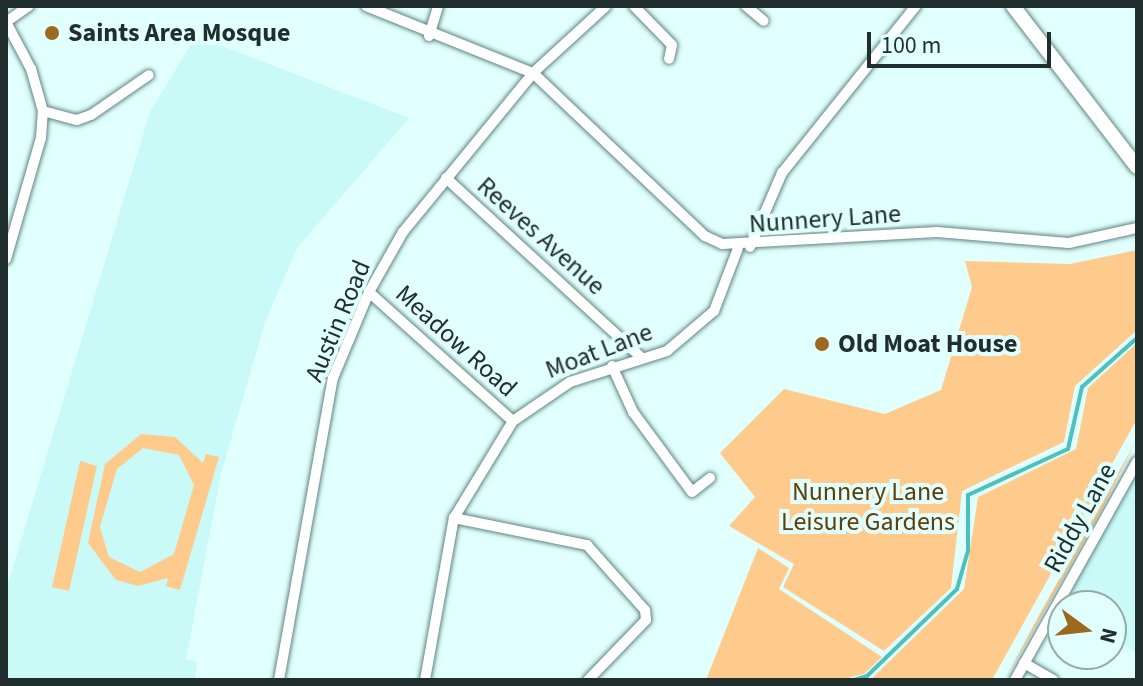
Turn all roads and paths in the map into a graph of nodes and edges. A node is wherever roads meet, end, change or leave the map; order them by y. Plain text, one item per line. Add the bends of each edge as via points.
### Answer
1 (29, 6) edge
2 (366, 6) edge
3 (438, 6) edge
4 (606, 6) edge
5 (634, 6) edge
6 (746, 6) edge
7 (916, 6) edge
8 (1013, 6) edge
9 (764, 21) dead end
10 (6, 22) edge
11 (429, 36) junction
12 (669, 59) dead end
13 (533, 73) junction
14 (149, 75) dead end
15 (43, 111) junction
16 (1137, 167) edge
17 (446, 178) junction
18 (1137, 228) edge
19 (8, 246) edge
20 (744, 248) junction
21 (6, 259) edge
22 (369, 292) junction
23 (642, 358) junction
24 (612, 366) junction
25 (513, 421) junction
26 (1137, 462) edge
27 (710, 478) dead end
28 (454, 518) junction
29 (1024, 663) junction
30 (279, 680) edge
31 (425, 680) edge
32 (588, 680) edge
33 (1015, 680) edge
34 (1053, 680) edge

1 - 10 street
2 - 11 street
3 - 11 street
4 - 13 street, Austin Road
5 - 12 street via 672,45
6 - 9 street
7 - 20 street, Moat Lane via 782,173
8 - 16 street
10 - 15 street
11 - 13 street
13 - 17 street, Austin Road
13 - 20 street, Nunnery Lane via 705,236
14 - 15 street via 91,115
15 - 19 street
17 - 22 street, Austin Road via 403,232
17 - 23 street, Reeves Avenue
18 - 20 street, Nunnery Lane via 1069,243 937,232
19 - 21 street
20 - 23 street, Moat Lane via 714,311 667,351
22 - 25 street, Meadow Road
22 - 30 street, Austin Road via 333,378
23 - 24 street, Moat Lane
24 - 25 street, Moat Lane via 543,396
24 - 27 street via 633,412 692,492
25 - 28 street, Moat Lane
26 - 29 street, Riddy Lane
28 - 31 street, Moat Lane
28 - 32 street via 587,545 645,610 646,620
29 - 33 street, Riddy Lane
29 - 34 street

